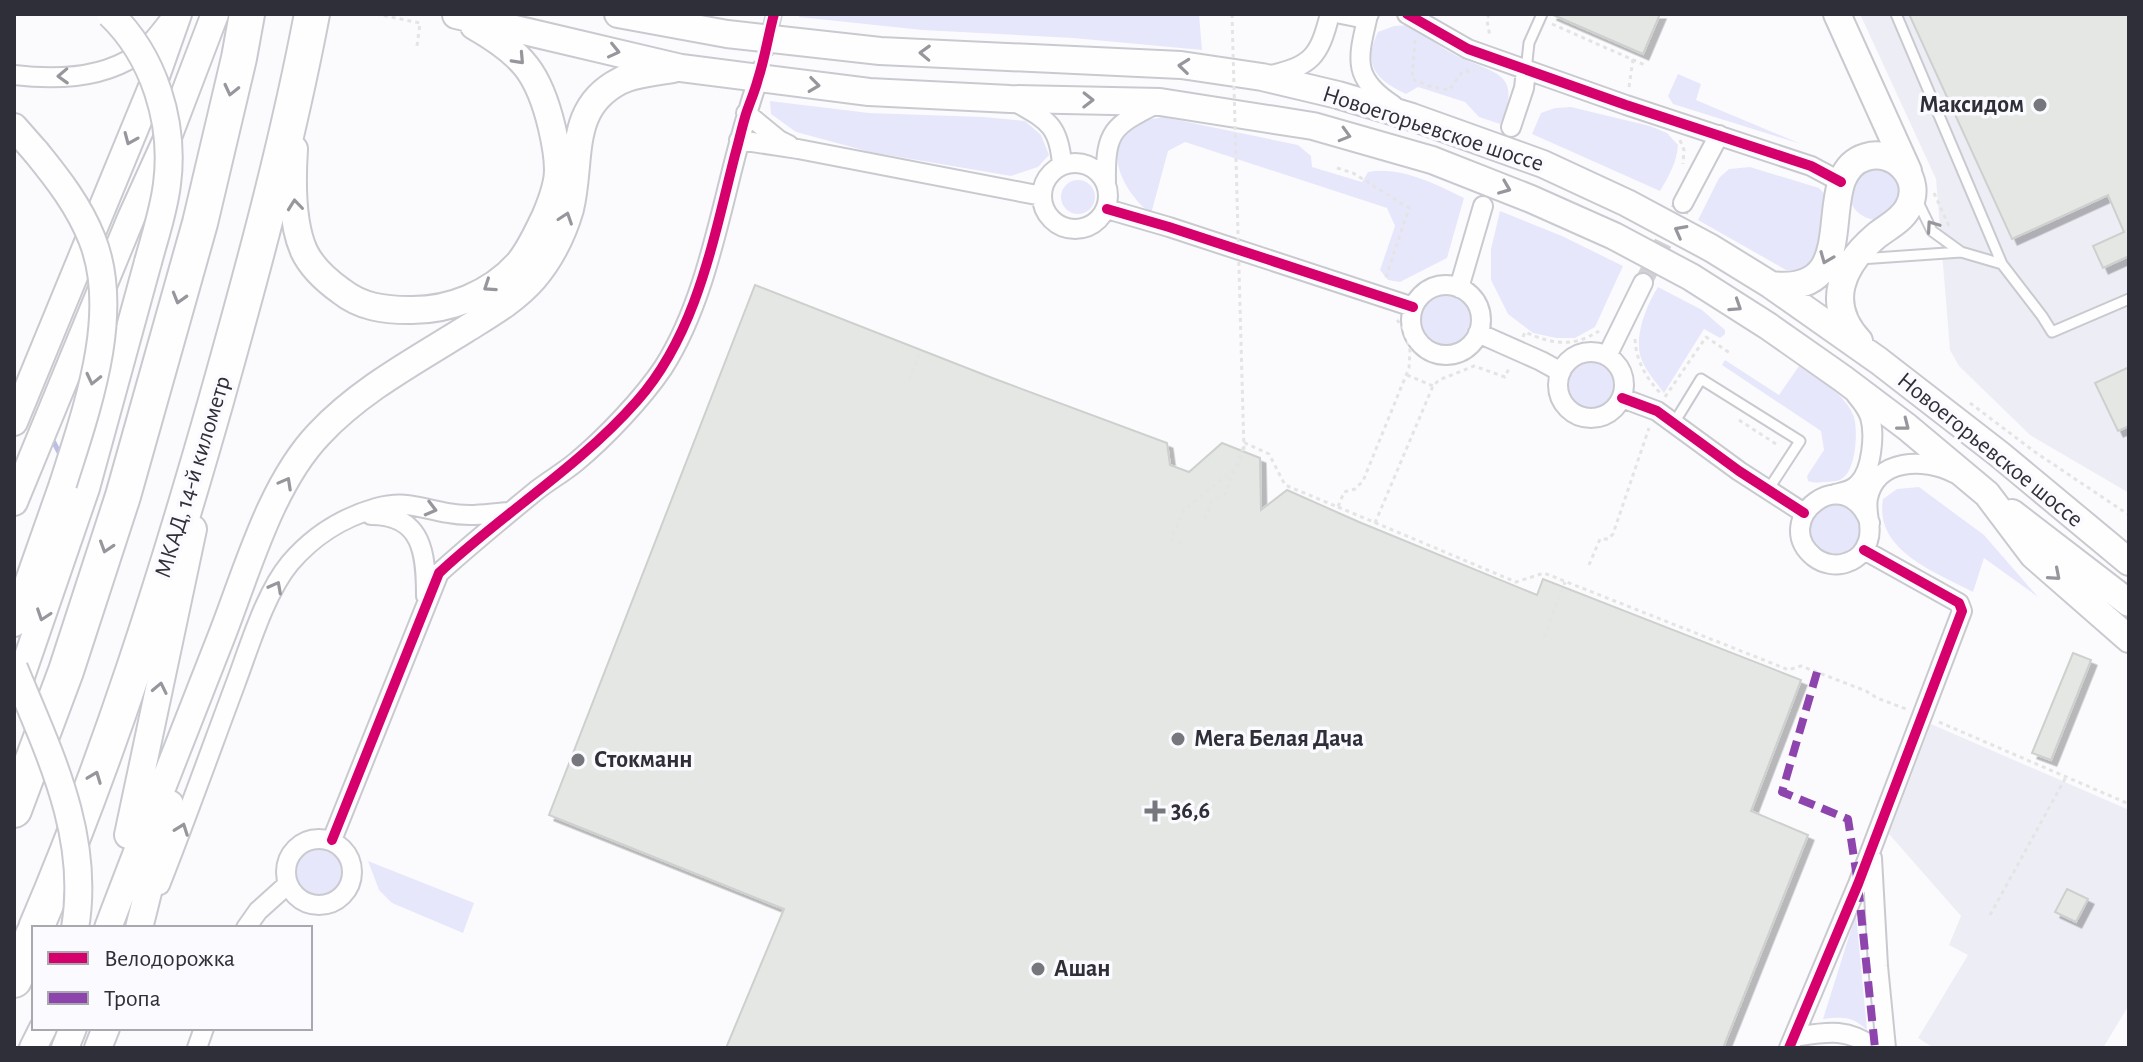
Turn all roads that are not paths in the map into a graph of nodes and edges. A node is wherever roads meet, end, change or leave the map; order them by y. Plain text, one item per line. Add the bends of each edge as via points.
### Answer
1 (110, 14) edge
2 (176, 14) edge
3 (215, 14) edge
4 (247, 14) edge
5 (312, 14) edge
6 (618, 14) edge
7 (691, 14) edge
8 (1330, 14) edge
9 (1341, 14) edge
10 (1369, 14) edge
11 (1407, 14) edge
12 (1837, 14) edge
13 (1896, 14) edge
14 (453, 15) edge
15 (1541, 16) edge
16 (654, 18) edge
17 (727, 34) junction
18 (681, 68) junction
19 (1526, 70) junction
20 (301, 71) junction
21 (14, 75) edge
22 (1262, 77) junction
23 (758, 80) tunnel mouth
24 (1010, 99) junction
25 (1876, 101) junction
26 (1160, 102) junction
27 (746, 113) junction
28 (1412, 117) junction
29 (14, 127) edge
30 (1511, 127) dead end
31 (1719, 135) junction
32 (739, 140) junction
33 (798, 149) junction
34 (1859, 159) junction
35 (1062, 165) junction
36 (1106, 182) junction
37 (1912, 184) junction
38 (1840, 187) junction
39 (1042, 196) junction
40 (1683, 203) tunnel mouth
41 (1483, 206) dead end
42 (1107, 209) junction
43 (1890, 225) junction
44 (1961, 252) junction
45 (1855, 259) junction
46 (2002, 264) junction
47 (1643, 283) tunnel mouth
48 (1771, 285) junction
49 (1459, 288) junction
50 (2129, 299) edge
51 (1413, 307) junction
52 (1478, 333) junction
53 (1607, 356) junction
54 (228, 357) junction
55 (1879, 361) junction
56 (1561, 372) junction
57 (1842, 378) junction
58 (1622, 398) junction
59 (14, 422) edge
60 (1674, 423) junction
61 (1999, 454) junction
62 (74, 486) junction
63 (1981, 489) junction
64 (1768, 490) junction
65 (1833, 495) junction
66 (14, 502) edge
67 (511, 511) junction
68 (1804, 513) junction
69 (356, 515) junction
70 (1870, 523) junction
71 (2129, 546) edge
72 (1864, 550) junction
73 (2129, 562) edge
74 (2129, 603) edge
75 (426, 605) junction
76 (14, 623) edge
77 (222, 636) junction
78 (2129, 639) edge
79 (14, 668) edge
80 (14, 698) edge
81 (14, 810) edge
82 (332, 840) junction
83 (1871, 851) junction
84 (288, 884) junction
85 (37, 926) edge
86 (75, 926) edge
87 (106, 926) edge
88 (107, 926) edge
89 (142, 926) edge
90 (143, 926) edge
91 (247, 926) edge
92 (32, 938) edge
93 (14, 980) edge
94 (42, 1030) edge
95 (1792, 1042) edge
96 (33, 1048) edge
97 (1875, 1048) edge
98 (1886, 1048) edge

1 - 62 main road, bridge via 136,43 159,95 168,183
2 -> 21 street via 138,54 114,68 60,77
2 -> 59 main road via 154,82
3 - 66 main road
4 -> 81 highway via 200,223 123,496
5 - 20 highway, МКАД, 14-й километр
6 - 16 main road, Новоегорьевское шоссе
7 - 17 main road
8 - 22 street via 1317,53 1293,70
9 - 10 street
10 - 28 street via 1359,52 1361,71 1376,94
11 - 19 street via 1468,49
12 - 25 main road
13 - 46 lane
14 -> 18 main road, Новоегорьевское шоссе
14 -> 20 main road via 520,57 533,76 546,103 558,171 550,206 517,265 489,289 458,304 423,311 385,310 353,301 324,279 304,252 292,180
15 - 19 lane via 1529,43
16 - 17 main road, Новоегорьевское шоссе
22 -> 17 main road, Новоегорьевское шоссе via 1181,65 880,51
18 -> 24 main road, Новоегорьевское шоссе via 869,92
77 -> 18 main road via 271,510 316,437 371,389 506,303 533,279 555,246 569,209 588,108 623,79
19 - 30 street
19 - 31 street
20 - 54 highway, МКАД, 14-й километр
22 - 28 main road, Новоегорьевское шоссе
23 - 27 street
24 -> 26 main road, Новоегорьевское шоссе
24 - 35 street via 1052,127
25 - 34 main road via 1874,130
25 - 37 main road
26 - 36 street via 1117,127 1108,141
26 -> 57 main road, Новоегорьевское шоссе via 1313,126 1432,160 1531,199 1691,277
27 - 32 street
27 - 33 street
48 -> 28 main road, Новоегорьевское шоссе via 1627,203 1543,164
29 -> 62 main road, bridge via 80,213 101,277 99,349
31 - 38 street via 1811,166
31 - 40 street
32 - 33 street
32 - 67 street via 695,300 663,367 578,461
33 - 39 street
34 - 37 main road via 1889,157 1901,164
34 - 38 main road
35 - 36 street via 1087,165
35 - 39 street via 1051,173
36 - 42 street
37 - 43 main road via 1910,205
44 -> 37 lane via 1932,231
38 - 43 main road via 1850,217 1876,228
38 -> 48 main road via 1833,242 1820,273 1799,286
39 - 42 street via 1045,210 1066,229 1090,226
41 - 49 street
42 - 51 street
43 - 45 main road
44 - 45 lane
44 - 46 lane
45 - 55 main road via 1840,287 1839,304 1850,331
46 - 50 lane via 2052,332
47 - 53 street
48 - 55 main road, Новоегорьевское шоссе
49 - 51 street via 1432,288
49 - 52 street via 1478,307
51 - 52 street via 1413,333 1431,352 1459,353
52 - 56 street
53 - 56 street via 1580,354
53 - 58 street via 1623,374
85 -> 54 highway, МКАД, 14-й километр via 126,692
87 -> 54 main road
55 - 61 main road, Новоегорьевское шоссе
56 - 58 street via 1559,395 1572,413 1583,418 1606,415
57 -> 63 main road, Новоегорьевское шоссе
57 - 65 street via 1869,414 1872,444 1858,485
58 - 60 street
60 - 64 street
60 - 64 lane via 1701,379 1800,441
61 - 71 main road
61 - 73 main road, Новоегорьевское шоссе
62 - 76 main road
62 -> 80 main road
63 - 70 street via 1949,470 1901,465 1872,486 1867,504
63 - 74 main road, Новоегорьевское шоссе
63 -> 78 main road via 2033,555
64 - 68 street
65 - 68 street via 1821,497
65 - 70 street via 1857,502
69 -> 67 street via 397,504 465,515
67 - 75 street via 439,573
68 - 72 street via 1801,538 1816,559 1838,565
69 - 75 street via 397,518 418,537 426,567
90 -> 69 street via 272,593 309,542
70 - 72 street
72 - 83 street via 1959,603 1962,611
75 - 82 street
77 - 88 main road
77 - 89 main road via 169,807
79 - 86 main road, bridge via 69,811 79,874
82 - 84 street via 319,838 295,848 285,871
82 - 84 street via 352,863 346,892 326,905 315,905 303,902
83 - 95 street
83 - 98 street
84 - 91 street
92 - 93 highway, МКАД, 14-й километр
94 - 96 main road
95 - 97 street via 1824,1032 1845,1033

